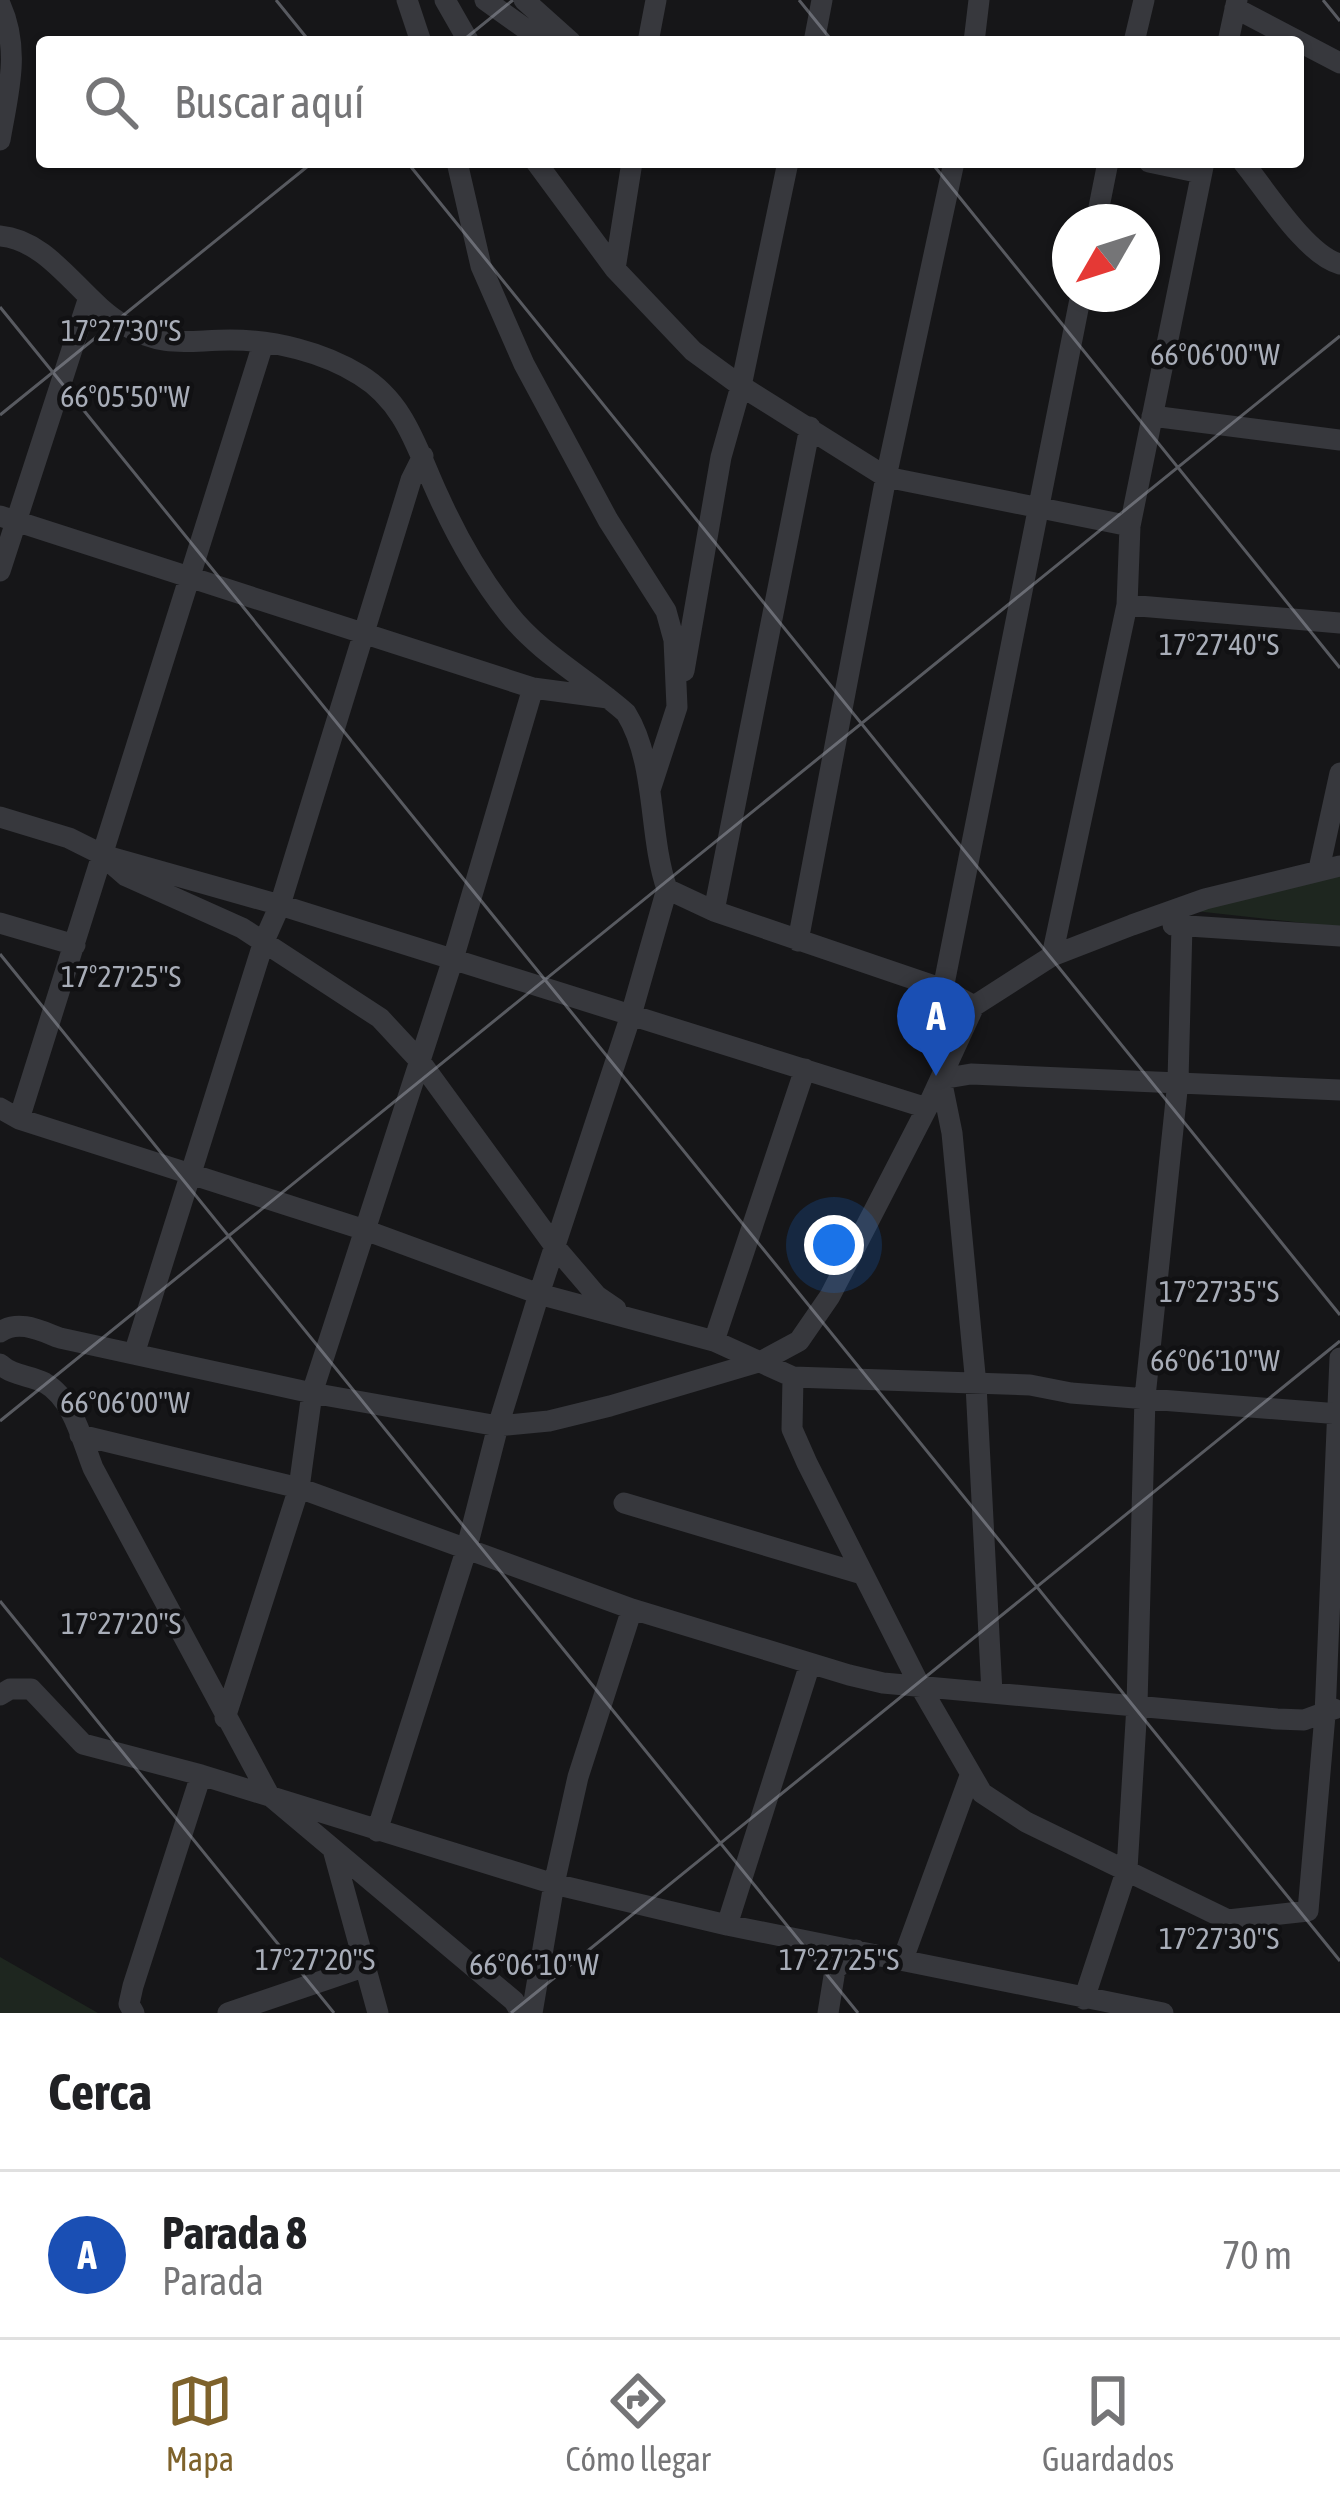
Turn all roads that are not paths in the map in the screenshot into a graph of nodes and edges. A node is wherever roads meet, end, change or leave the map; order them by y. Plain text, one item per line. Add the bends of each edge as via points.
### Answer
1 (406, 0) edge
2 (445, 0) edge
3 (485, 0) edge
4 (524, 0) edge
5 (656, 0) edge
6 (822, 0) edge
7 (979, 0) edge
8 (1144, 0) edge
9 (0, 4) edge
10 (1236, 4) edge
11 (419, 36) edge
12 (466, 36) edge
13 (536, 36) edge
14 (564, 36) edge
15 (649, 36) edge
16 (815, 36) edge
17 (975, 36) edge
18 (1135, 36) edge
19 (1229, 36) edge
20 (1292, 36) edge
21 (1304, 43) edge
22 (1340, 63) edge
23 (5, 77) edge
24 (0, 140) edge
25 (458, 168) edge
26 (540, 168) edge
27 (631, 168) edge
28 (787, 168) edge
29 (953, 168) edge
30 (1107, 168) edge
31 (1203, 168) edge
32 (1248, 168) edge
33 (1100, 204) edge
34 (0, 236) edge
35 (1340, 264) edge
36 (614, 269) junction
37 (89, 297) junction
38 (1078, 312) edge
39 (263, 344) junction
40 (741, 386) junction
41 (1152, 416) junction
42 (810, 427) junction
43 (1340, 440) edge
44 (423, 455) junction
45 (886, 477) junction
46 (1038, 509) junction
47 (8, 519) edge
48 (1130, 526) junction
49 (0, 571) edge
50 (188, 575) junction
51 (1127, 604) junction
52 (1340, 623) edge
53 (365, 632) junction
54 (533, 688) junction
55 (610, 699) junction
56 (677, 707) junction
57 (1340, 773) edge
58 (648, 796) junction
59 (0, 817) edge
60 (103, 856) junction
61 (1330, 868) edge
62 (667, 890) junction
63 (280, 905) junction
64 (713, 911) junction
65 (0, 923) edge
66 (1132, 925) junction
67 (1182, 925) junction
68 (1340, 935) edge
69 (264, 941) junction
70 (798, 941) junction
71 (75, 945) junction
72 (1052, 956) junction
73 (453, 959) junction
74 (943, 989) junction
75 (974, 1006) junction
76 (631, 1015) junction
77 (419, 1060) junction
78 (805, 1069) junction
79 (941, 1079) junction
80 (1178, 1082) junction
81 (1340, 1090) edge
82 (927, 1108) junction
83 (10, 1113) edge
84 (193, 1172) junction
85 (365, 1230) junction
86 (556, 1248) junction
87 (539, 1294) junction
88 (621, 1313) junction
89 (0, 1332) edge
90 (715, 1341) junction
91 (134, 1354) junction
92 (1340, 1358) edge
93 (762, 1361) junction
94 (2, 1367) edge
95 (793, 1377) junction
96 (976, 1385) junction
97 (312, 1393) junction
98 (1145, 1397) junction
99 (1338, 1414) edge
100 (498, 1426) junction
101 (80, 1435) junction
102 (299, 1488) junction
103 (624, 1503) dead end
104 (466, 1551) junction
105 (862, 1574) junction
106 (632, 1609) junction
107 (810, 1664) junction
108 (920, 1686) junction
109 (992, 1694) junction
110 (0, 1695) edge
111 (1137, 1705) junction
112 (1333, 1710) edge
113 (225, 1718) junction
114 (201, 1775) junction
115 (970, 1776) junction
116 (269, 1795) junction
117 (377, 1831) junction
118 (334, 1853) junction
119 (1127, 1868) junction
120 (554, 1884) junction
121 (727, 1925) junction
122 (856, 1949) junction
123 (903, 1959) junction
124 (366, 1966) junction
125 (1045, 1989) junction
126 (1084, 1999) junction
127 (134, 2013) edge
128 (228, 2013) edge
129 (378, 2013) edge
130 (521, 2013) edge
131 (532, 2013) edge
132 (828, 2013) edge
133 (1056, 2013) edge
134 (1163, 2013) edge

1 - 11 street
2 - 12 street
3 - 13 street
4 - 14 street
5 - 15 street
6 - 16 street
7 - 17 street
8 - 18 street
9 - 23 street via 13,41
10 - 19 street
10 - 20 street
21 - 22 street
23 - 24 street
25 - 56 street via 481,266 524,364 666,611
26 - 36 street
27 - 36 street
28 - 40 street
29 - 45 street
30 - 33 street
31 - 41 street
32 - 35 street via 1311,247
34 - 37 street via 31,247
36 - 40 street via 693,351
37 - 39 street via 150,337
37 - 47 street
38 - 46 street
39 - 44 street via 305,350 362,376 394,406
39 - 50 street
40 - 42 street
40 - 56 street
41 - 43 street
41 - 48 street
42 - 45 street
42 - 64 street
44 - 53 street
44 - 55 street via 438,496 510,615
45 - 46 street
45 - 70 street
46 - 48 street
46 - 74 street
47 - 49 street
47 - 50 street
48 - 51 street
50 - 53 street
50 - 60 street
51 - 52 street
51 - 72 street
53 - 54 street
53 - 63 street
54 - 55 street
54 - 73 street
55 - 58 street via 638,733
56 - 58 street
57 - 61 street
58 - 62 street
59 - 60 street
60 - 63 street
60 - 69 street via 126,876
60 - 71 street
61 - 66 street
62 - 64 street
62 - 76 street
63 - 69 street
63 - 73 street
64 - 70 street
65 - 71 street
66 - 67 street
66 - 72 street
67 - 68 street
67 - 80 street
69 - 77 street via 380,1018
69 - 84 street
70 - 74 street
71 - 83 street
72 - 75 street
73 - 76 street
73 - 77 street
74 - 75 street
75 - 79 street
76 - 78 street
76 - 86 street
77 - 85 street
77 - 86 street
78 - 82 street
78 - 90 street
79 - 80 street
79 - 82 street
79 - 96 street
80 - 81 street
80 - 98 street
82 - 93 street via 820,1312 799,1341
83 - 84 street
84 - 85 street
84 - 91 street
85 - 87 street
85 - 97 street
86 - 87 street
86 - 88 street
87 - 88 street
87 - 100 street
88 - 90 street
89 - 91 street via 31,1327
90 - 93 street
91 - 97 street
92 - 99 street
93 - 95 street
93 - 100 street via 610,1406
94 - 101 street via 50,1386
95 - 96 street
95 - 105 street via 792,1429
96 - 98 street
96 - 109 street
97 - 100 street
97 - 102 street
98 - 99 street
98 - 111 street
99 - 112 street
100 - 104 street
101 - 102 street
101 - 113 street
102 - 104 street
102 - 113 street
103 - 105 street
104 - 106 street
104 - 117 street
105 - 108 street
106 - 107 street
106 - 120 street
107 - 108 street
107 - 121 street
108 - 109 street
108 - 115 street
109 - 111 street
110 - 114 street via 31,1689 83,1744
111 - 112 street via 1277,1719
111 - 119 street
112 - 119 street via 1308,1911 1228,1920
113 - 116 street
114 - 116 street
114 - 127 street via 133,1986
115 - 119 street via 1000,1808
115 - 123 street
116 - 117 street
116 - 118 street
117 - 120 street
118 - 124 street
118 - 130 street
119 - 126 street
120 - 121 street
120 - 131 street
121 - 122 street
122 - 123 street
122 - 132 street via 835,1970
123 - 125 street
124 - 128 street
124 - 129 street
125 - 126 street
125 - 133 street
126 - 134 street

